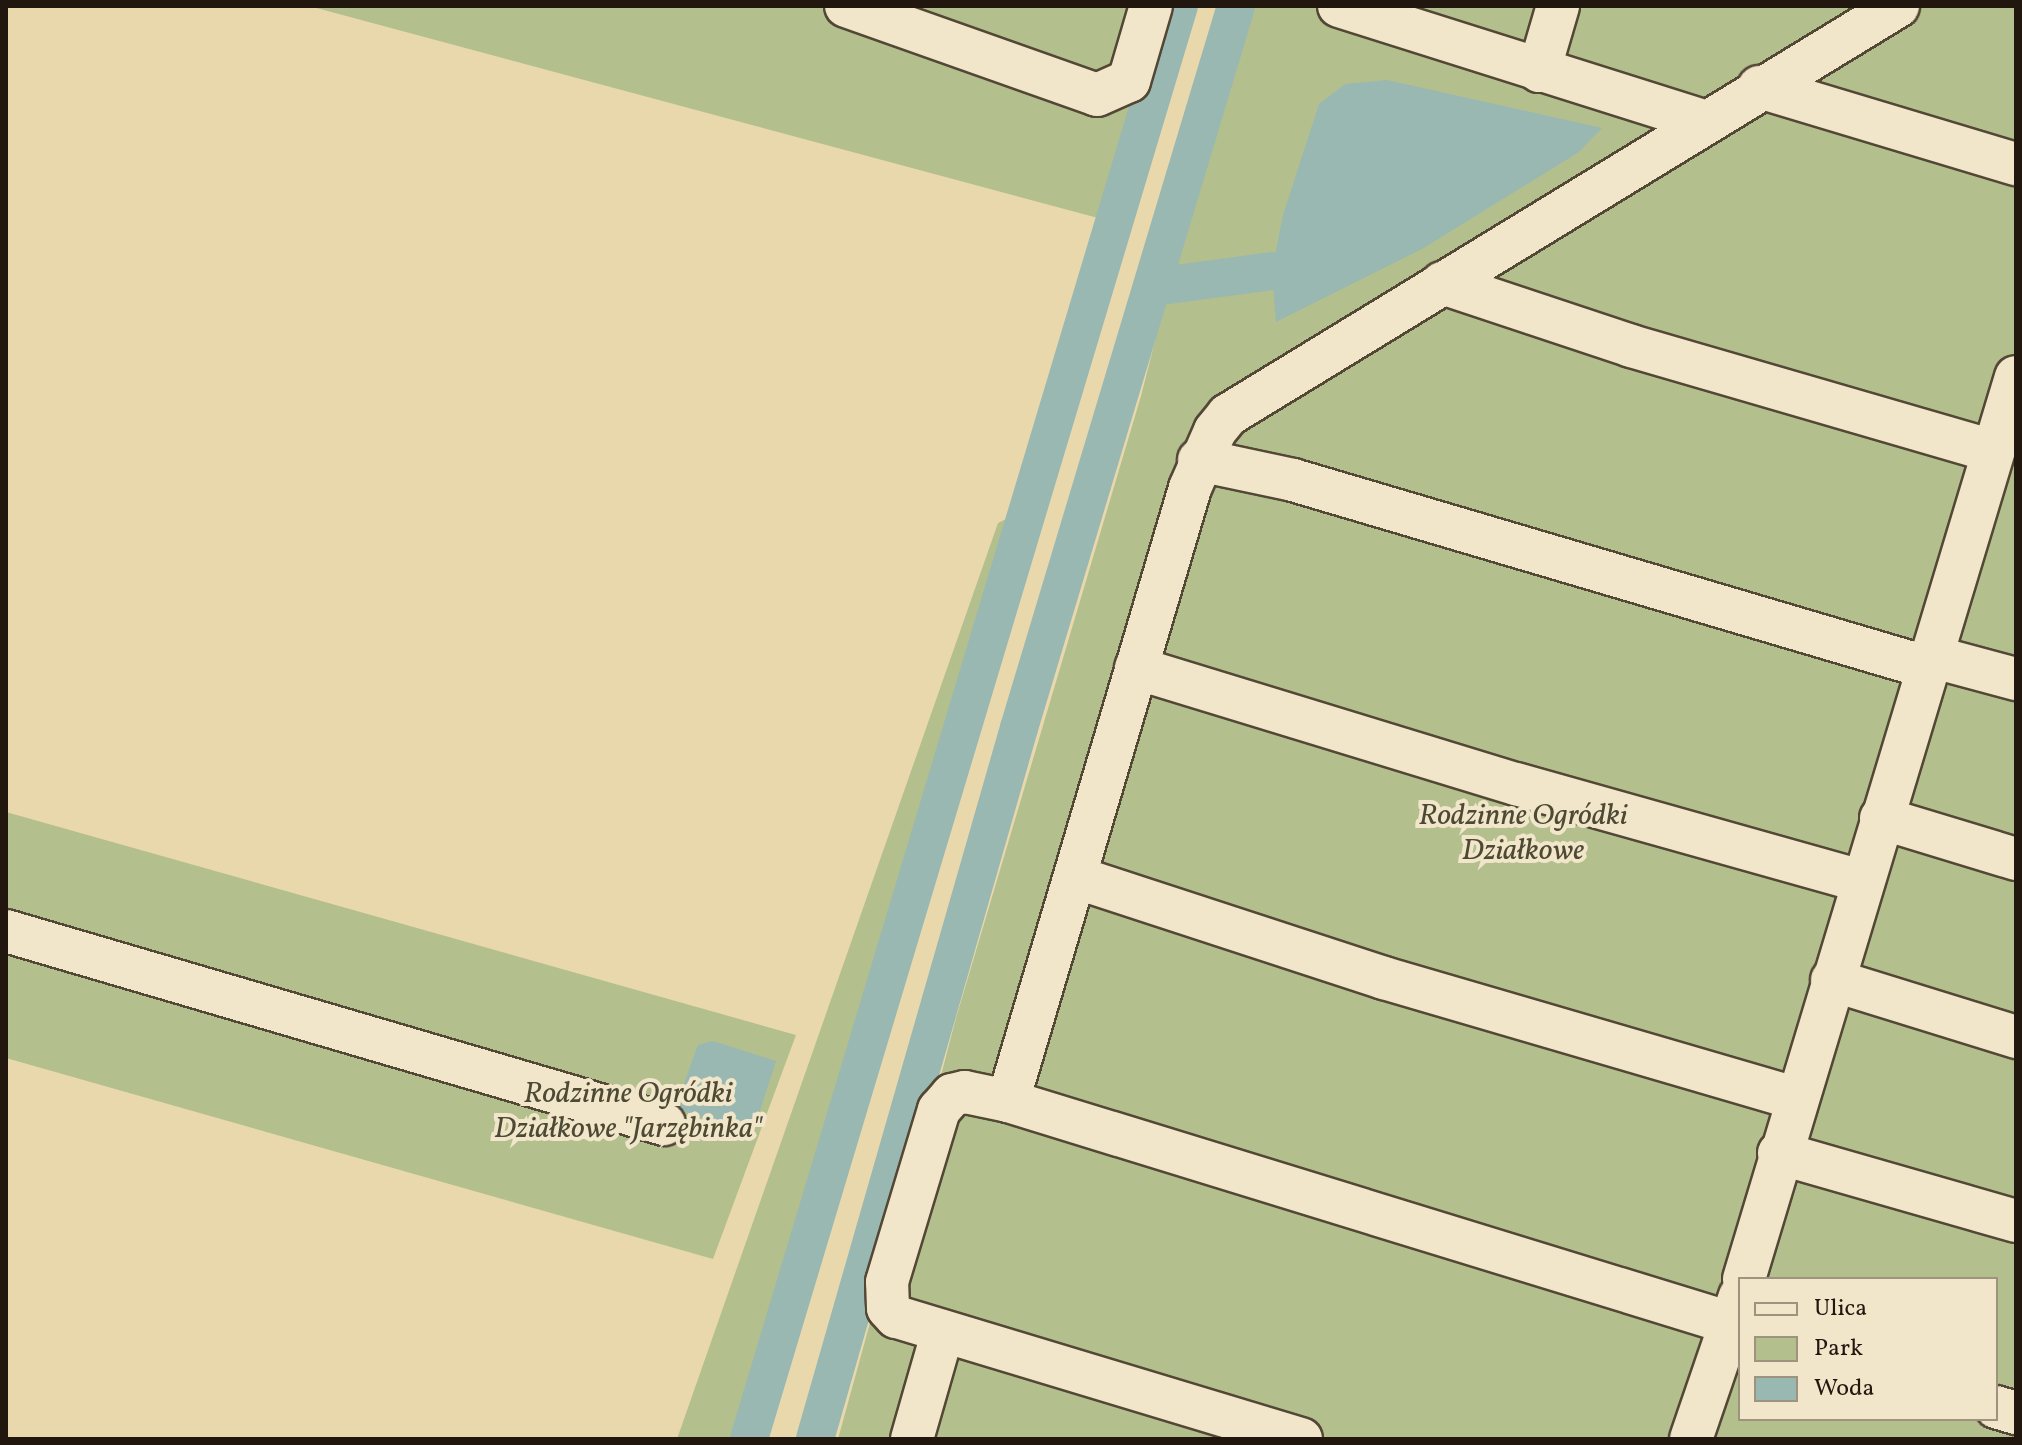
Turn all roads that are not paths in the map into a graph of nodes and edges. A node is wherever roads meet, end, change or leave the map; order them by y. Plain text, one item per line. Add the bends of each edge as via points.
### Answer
1 (846, 6) edge
2 (1151, 6) edge
3 (1339, 6) edge
4 (1558, 6) edge
5 (1898, 6) edge
6 (1840, 24) edge
7 (1539, 71) junction
8 (1759, 87) junction
9 (1704, 121) junction
10 (2016, 164) edge
11 (1442, 283) junction
12 (2016, 377) edge
13 (1199, 460) junction
14 (1997, 476) edge
15 (1928, 661) junction
16 (1136, 668) junction
17 (2016, 679) edge
18 (1881, 818) junction
19 (2016, 859) edge
20 (1075, 877) junction
21 (1862, 881) junction
22 (6, 931) edge
23 (1832, 980) junction
24 (2016, 1037) edge
25 (1795, 1098) junction
26 (1008, 1101) junction
27 (664, 1124) dead end
28 (1779, 1153) junction
29 (2016, 1221) edge
30 (1745, 1277) edge
31 (1738, 1315) edge
32 (943, 1331) junction
33 (912, 1439) edge
34 (1301, 1439) edge
35 (1691, 1439) edge

1 - 2 lane via 1097,95 1129,81
3 - 7 lane
4 - 7 lane
5 - 6 lane
6 - 8 lane
7 - 9 lane
8 - 9 lane
8 - 10 lane
9 - 11 lane
11 - 13 lane via 1228,415
11 - 14 lane
12 - 14 lane
13 - 15 lane via 1293,480
13 - 16 lane
14 - 15 lane
15 - 17 lane
15 - 18 lane
16 - 20 lane
16 - 21 lane via 1516,784
18 - 19 lane
18 - 21 lane
20 - 25 lane via 1384,978
20 - 26 lane
21 - 23 lane
22 - 27 lane
23 - 24 lane
23 - 25 lane
25 - 28 lane
26 - 31 lane
26 - 32 lane via 965,1092 952,1095 939,1110 887,1282 888,1308 896,1317
28 - 29 lane
28 - 30 lane
31 - 35 lane via 1720,1348
32 - 33 lane
32 - 34 lane

